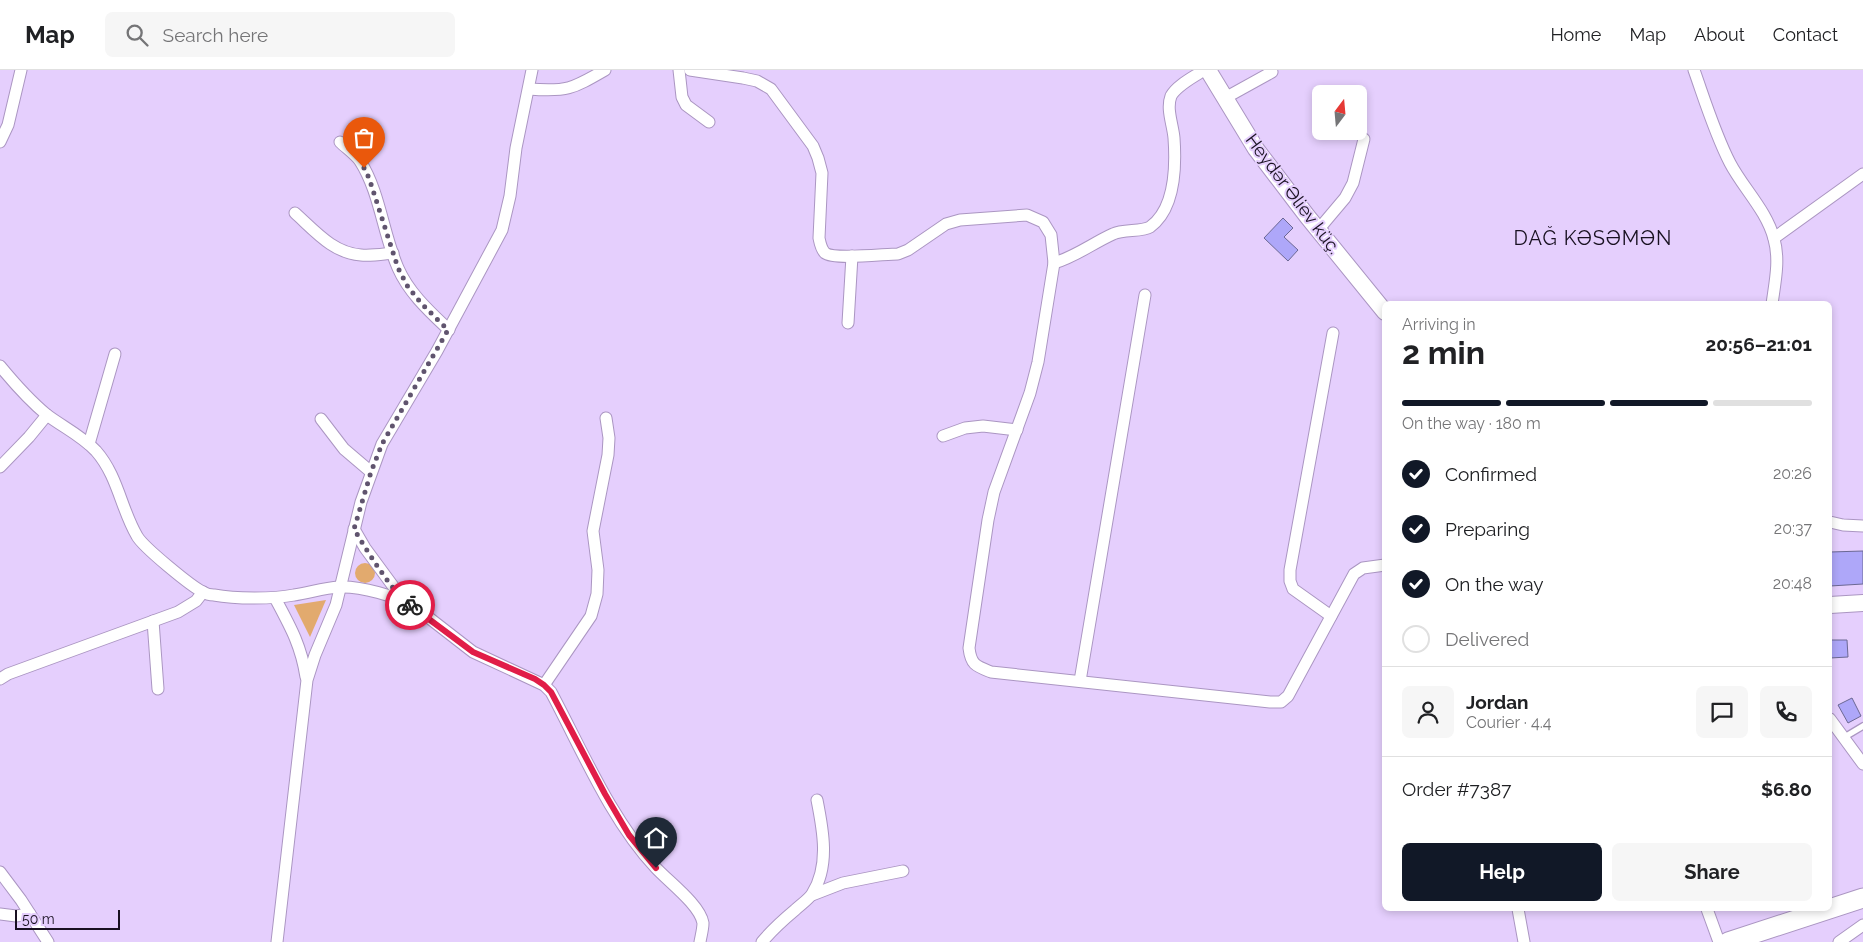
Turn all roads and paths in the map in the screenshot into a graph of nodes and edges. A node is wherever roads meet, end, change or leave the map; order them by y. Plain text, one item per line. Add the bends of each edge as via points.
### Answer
1 (21, 70) edge
2 (532, 70) edge
3 (605, 70) edge
4 (679, 70) edge
5 (690, 70) edge
6 (1204, 70) edge
7 (1208, 70) edge
8 (1694, 70) edge
9 (1272, 72) dead end
10 (725, 73) edge
11 (529, 89) junction
12 (1225, 98) junction
13 (709, 122) dead end
14 (1364, 140) edge
15 (0, 142) edge
16 (340, 142) dead end
17 (1863, 174) edge
18 (295, 214) dead end
19 (1318, 230) junction
20 (1774, 238) junction
21 (393, 253) junction
22 (852, 256) junction
23 (1054, 262) junction
24 (1145, 295) dead end
25 (1772, 301) edge
26 (1382, 308) edge
27 (848, 323) dead end
28 (448, 330) junction
29 (1333, 333) dead end
30 (115, 354) dead end
31 (0, 366) edge
32 (47, 415) junction
33 (606, 418) dead end
34 (321, 419) dead end
35 (1017, 430) junction
36 (943, 436) dead end
37 (88, 444) junction
38 (0, 467) edge
39 (371, 472) junction
40 (1832, 522) edge
41 (1863, 526) edge
42 (354, 529) junction
43 (1382, 565) edge
44 (341, 587) junction
45 (203, 592) junction
46 (275, 598) junction
47 (404, 601) junction
48 (1863, 603) edge
49 (1832, 605) edge
50 (1331, 616) junction
51 (152, 621) junction
52 (0, 678) edge
53 (307, 680) junction
54 (1080, 681) junction
55 (544, 685) junction
56 (158, 689) dead end
57 (1832, 722) edge
58 (1863, 726) edge
59 (1843, 738) junction
60 (1863, 764) edge
61 (817, 800) dead end
62 (903, 871) dead end
63 (0, 872) edge
64 (812, 895) junction
65 (1863, 898) edge
66 (1832, 908) edge
67 (1518, 911) edge
68 (1708, 911) edge
69 (1823, 911) edge
70 (0, 914) edge
71 (30, 914) junction
72 (1863, 925) edge
73 (48, 942) edge
74 (277, 942) edge
75 (700, 942) edge
76 (762, 942) edge
77 (1524, 942) edge
78 (1719, 942) edge
79 (1728, 942) edge
80 (1839, 942) edge

1 - 15 street via 8,125
2 - 11 street
3 - 11 street via 565,90
4 - 13 street via 686,105
5 - 10 street
6 - 23 street via 1174,91 1170,99 1174,138 1173,178 1162,215 1148,228 1114,233
7 - 12 main road, Heydər Əliev küç.
8 - 20 street via 1730,164
9 - 12 street
10 - 22 street via 757,82 771,90 813,146 822,173 820,244 825,253
11 - 28 street via 502,230
12 - 19 main road, Heydər Əliev küç. via 1256,149
14 - 19 street via 1353,183 1345,198
16 - 21 street via 359,159 369,178
17 - 20 street
18 - 21 street via 335,248 346,253
19 - 26 main road, Heydər Əliev küç.
20 - 25 street via 1777,259
21 - 28 street via 408,287
22 - 23 street via 898,254 946,224 960,220 1027,215 1043,222 1051,235
22 - 27 street
23 - 35 street via 1038,362
24 - 54 street
28 - 39 street via 382,444
29 - 50 street via 1290,570 1293,589
30 - 37 street
31 - 32 street
32 - 37 street
32 - 38 street
33 - 55 street via 608,456 593,531 598,570 597,594 591,616
34 - 39 street via 344,449
35 - 36 street via 983,426 964,428
35 - 54 street via 994,492 988,520 970,658 976,666 991,672
37 - 45 street via 104,462 115,482 137,537
39 - 42 street
40 - 41 street
42 - 44 street
42 - 47 street
43 - 50 street via 1363,568 1354,574
44 - 46 street
44 - 47 street
44 - 53 street
45 - 46 street
45 - 51 street via 178,612
46 - 53 street via 298,641
47 - 55 street via 473,652
48 - 49 main road
50 - 54 street via 1288,696 1281,702
51 - 52 street
51 - 56 street
53 - 74 street
55 - 75 street via 551,692 629,835 698,912 703,924
57 - 59 street
58 - 59 lane
59 - 60 street
61 - 64 street via 824,835 822,865
62 - 64 street via 843,883
63 - 71 street
64 - 76 street
65 - 66 main road
67 - 77 street
68 - 78 street
69 - 79 main road
70 - 71 street
71 - 73 street
72 - 80 street

